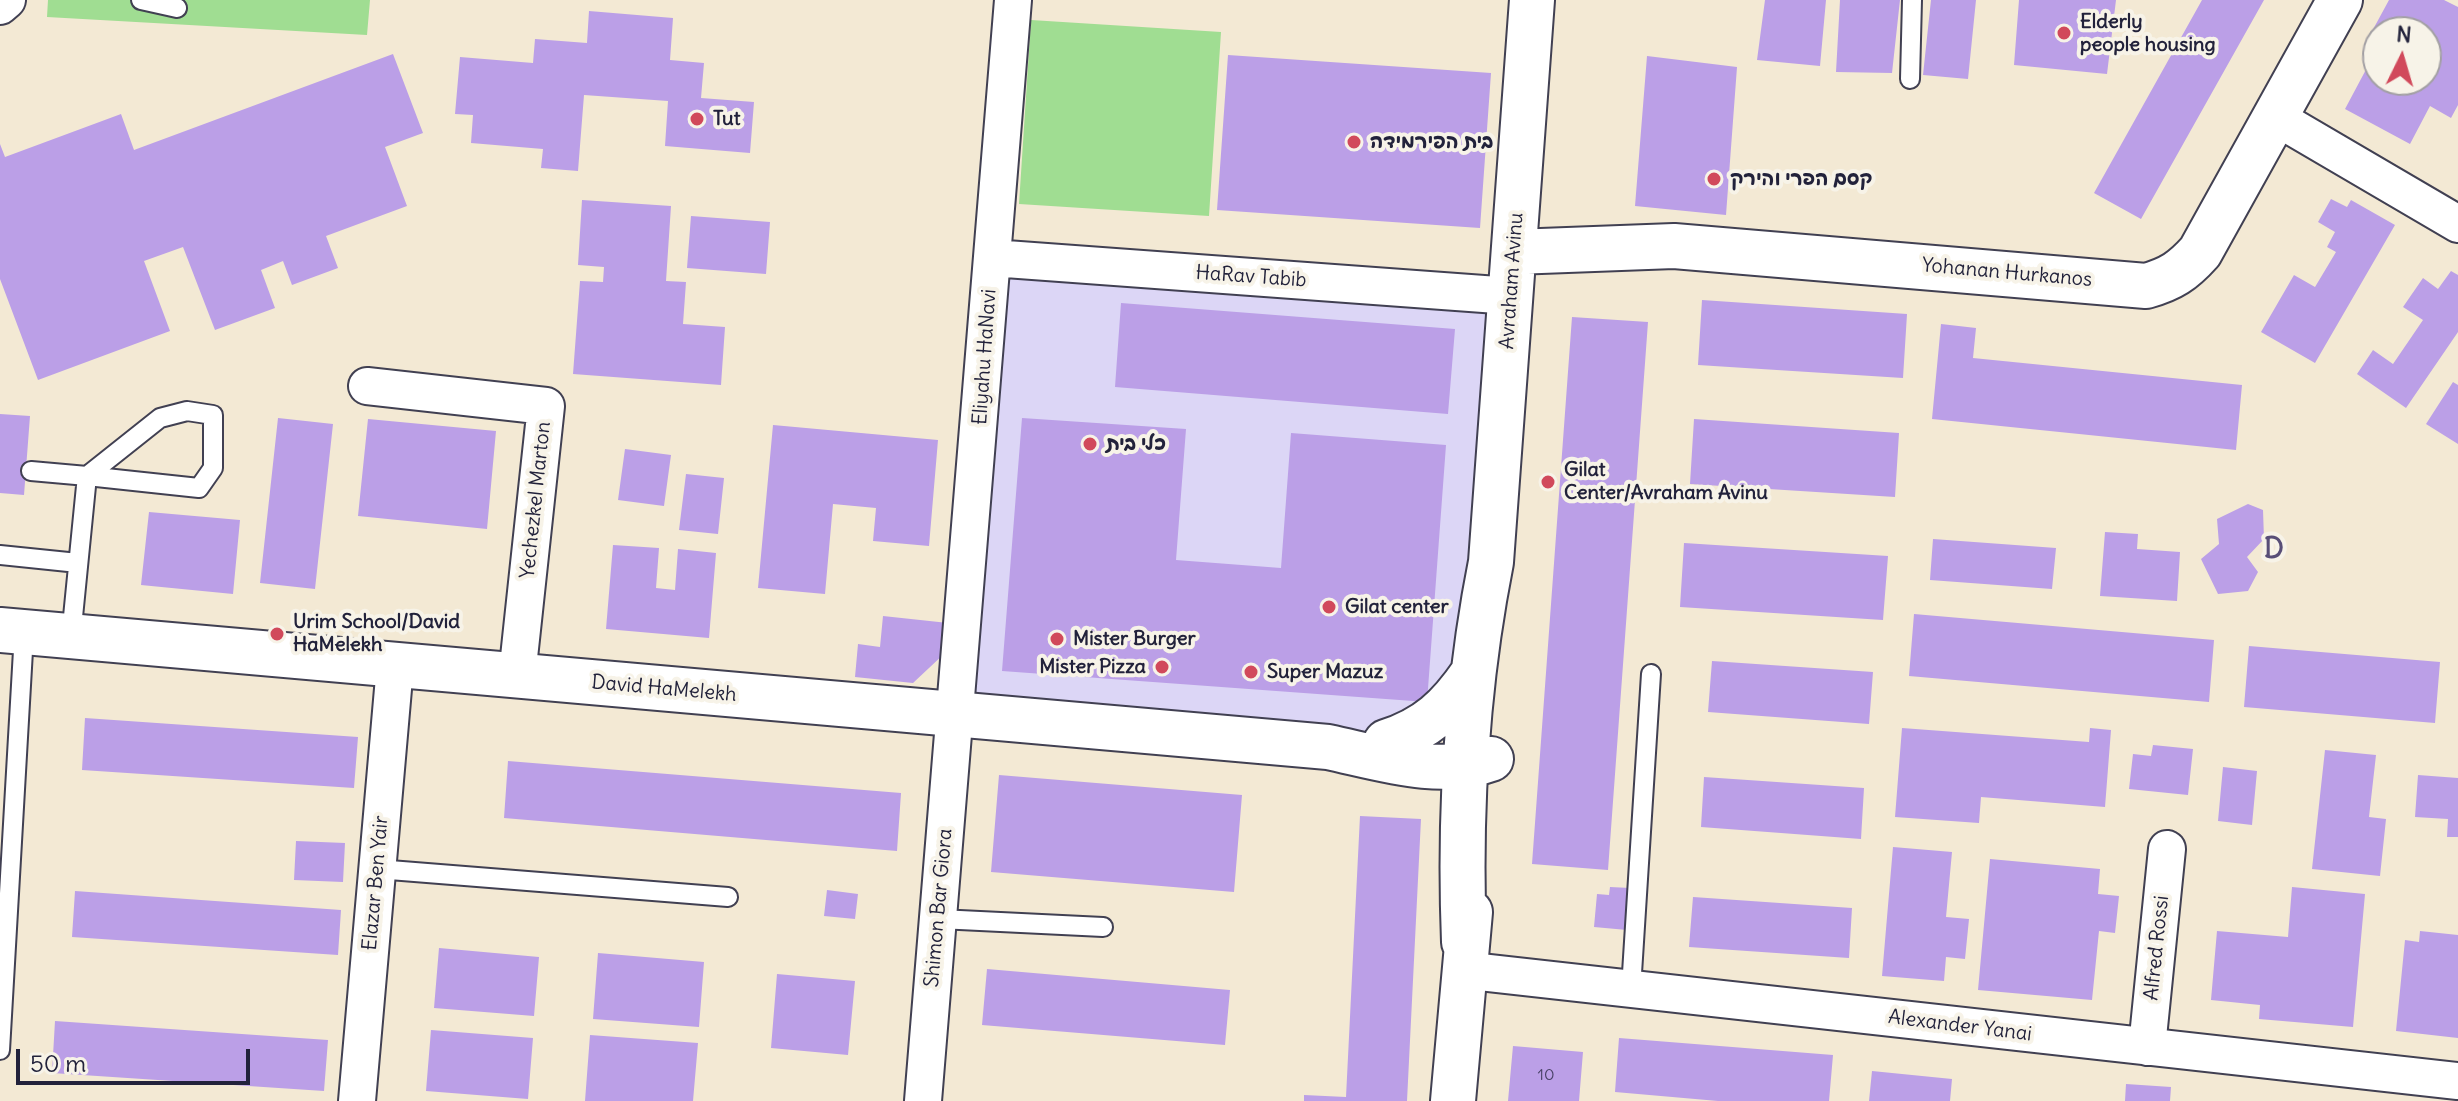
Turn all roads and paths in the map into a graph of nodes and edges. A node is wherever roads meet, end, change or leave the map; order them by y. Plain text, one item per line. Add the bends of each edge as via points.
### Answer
1 (7, 0) edge
2 (141, 0) edge
3 (1013, 0) edge
4 (1532, 0) edge
5 (1912, 0) edge
6 (2340, 0) edge
7 (0, 6) edge
8 (177, 8) dead end
9 (1910, 79) dead end
10 (2277, 118) junction
11 (2458, 224) edge
12 (1514, 252) junction
13 (992, 258) junction
14 (1511, 296) junction
15 (367, 386) dead end
16 (31, 471) dead end
17 (87, 476) junction
18 (0, 555) edge
19 (1491, 562) junction
20 (78, 563) junction
21 (12, 632) edge
22 (71, 637) junction
23 (395, 666) junction
24 (1473, 673) junction
25 (1651, 674) dead end
26 (517, 676) junction
27 (956, 715) junction
28 (1379, 749) junction
29 (1474, 758) junction
30 (1462, 849) junction
31 (2167, 849) dead end
32 (377, 869) junction
33 (728, 897) dead end
34 (939, 919) junction
35 (1103, 927) dead end
36 (1463, 956) junction
37 (1631, 989) junction
38 (2147, 1047) junction
39 (0, 1050) edge
40 (2458, 1081) edge
41 (2349, 1086) edge
42 (357, 1101) edge
43 (923, 1101) edge
44 (1453, 1101) edge

1 - 7 street
2 - 8 lane
3 - 13 street, Eliyahu HaNavi
4 - 12 street, Avraham Avinu
5 - 9 lane
6 - 10 street, Yohanan Hurkanos
10 - 11 street
10 - 12 street, Yohanan Hurkanos via 2200,252 2182,273 2146,286 1674,246
12 - 14 street, Avraham Avinu
13 - 14 street, HaRav Tabib
13 - 27 street, Eliyahu HaNavi
14 - 19 street, Avraham Avinu
15 - 26 street, Yechezkel Marton via 546,406
16 - 17 lane
17 - 17 lane via 199,488 213,468 213,415 187,411 160,418
17 - 20 lane
18 - 20 lane
19 - 24 street, Avraham Avinu
19 - 29 street, Avraham Avinu via 1497,643
20 - 22 lane
21 - 22 street, David HaMelekh
21 - 39 lane
22 - 23 street, David HaMelekh
23 - 26 street, David HaMelekh
23 - 32 street, Elazar Ben Yair
24 - 28 street via 1438,717
24 - 29 street, Avraham Avinu
25 - 37 lane
26 - 27 street, David HaMelekh
27 - 28 street, David HaMelekh
27 - 34 street, Shimon Bar Giora
28 - 29 street, David HaMelekh
28 - 30 street via 1429,799
29 - 30 street, Avraham Avinu
29 - 36 street, Avraham Avinu
30 - 36 street, Avraham Avinu
31 - 38 street, Alfred Rossi
32 - 33 lane
32 - 42 street, Elazar Ben Yair
34 - 35 lane
34 - 43 street, Shimon Bar Giora
36 - 37 street, Alexander Yanai
36 - 44 street, Avraham Avinu
37 - 38 street, Alexander Yanai
38 - 41 street, Alexander Yanai
40 - 41 street, Alexander Yanai

